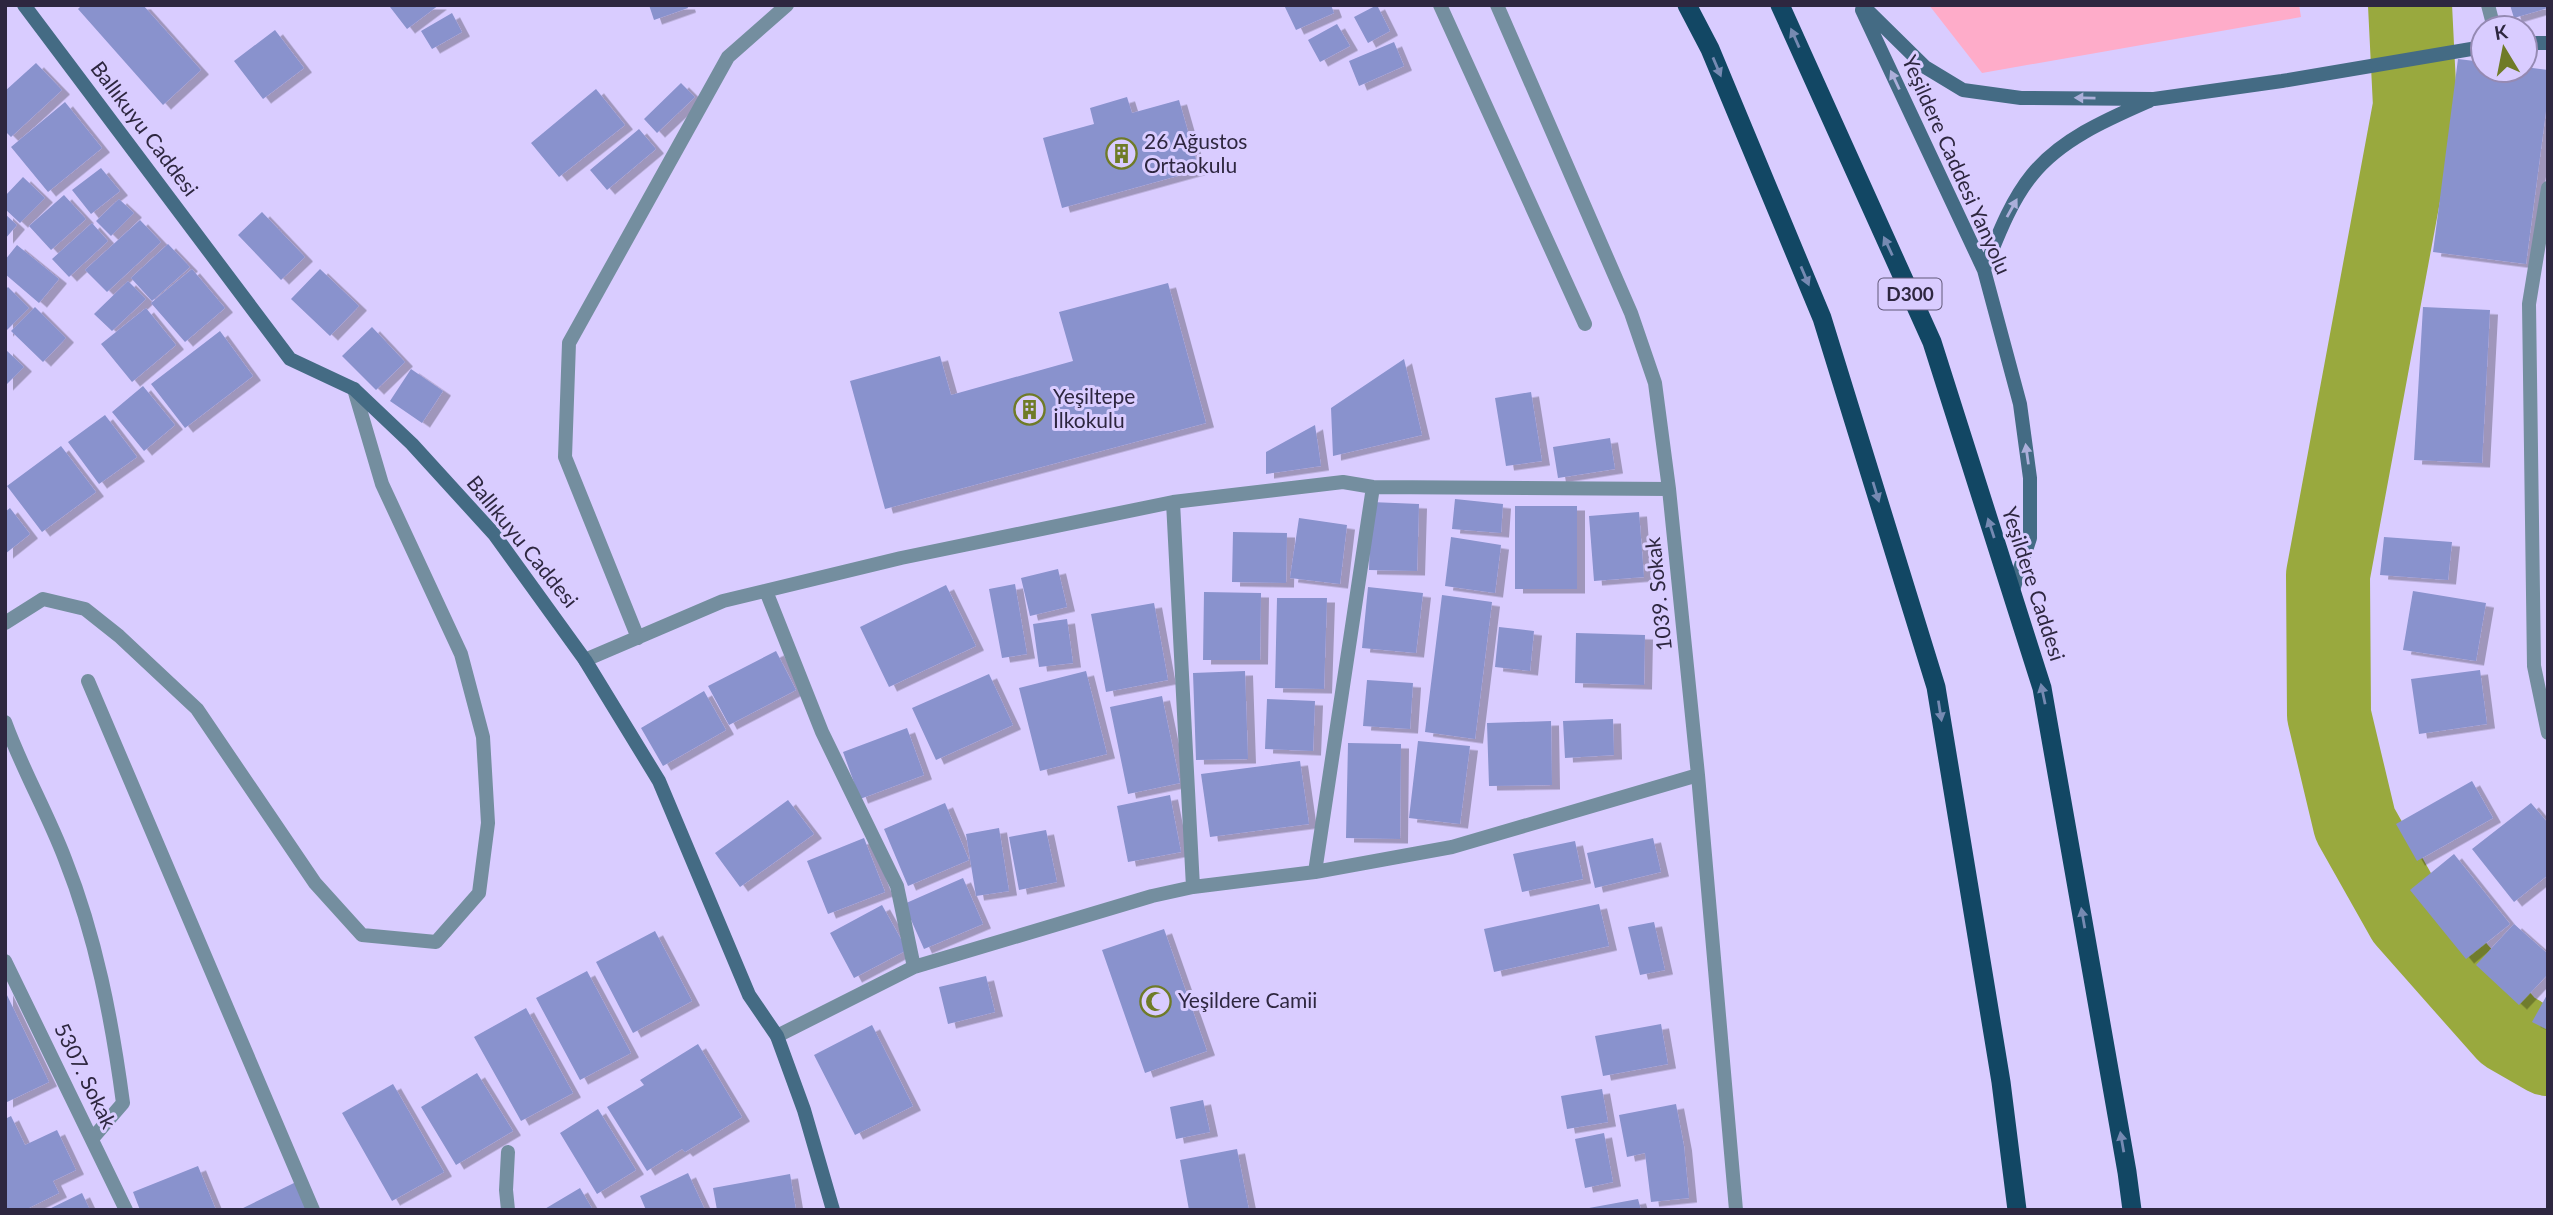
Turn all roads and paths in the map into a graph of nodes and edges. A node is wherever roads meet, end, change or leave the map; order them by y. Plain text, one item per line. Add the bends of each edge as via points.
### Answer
1 (24, 5) edge
2 (787, 5) edge
3 (1440, 5) edge
4 (1497, 5) edge
5 (1687, 5) edge
6 (1780, 5) edge
7 (1861, 5) edge
8 (2469, 49) edge
9 (2154, 99) junction
10 (2548, 188) edge
11 (1983, 270) junction
12 (1586, 324) dead end
13 (354, 389) junction
14 (1373, 487) junction
15 (1669, 489) junction
16 (1173, 502) junction
17 (765, 591) junction
18 (2012, 593) junction
19 (5, 623) edge
20 (638, 638) junction
21 (585, 660) junction
22 (88, 681) dead end
23 (5, 722) edge
24 (2548, 733) edge
25 (1698, 775) junction
26 (1315, 872) junction
27 (1193, 887) junction
28 (5, 961) edge
29 (914, 967) junction
30 (777, 1036) junction
31 (92, 1139) junction
32 (508, 1153) dead end
33 (126, 1210) edge
34 (313, 1210) edge
35 (509, 1210) edge
36 (833, 1210) edge
37 (1736, 1210) edge
38 (2017, 1210) edge
39 (2132, 1210) edge

1 - 13 main road, Ballıkuyu Caddesi via 290,359
2 - 20 street via 728,57 569,343 565,457
3 - 12 street
4 - 15 street, 1039. Sokak via 1651,371
5 -> 38 highway via 1710,49 1822,318 1936,687 2001,1082
18 -> 6 highway, Yeşildere Caddesi / D300 via 1932,342
9 -> 7 main road via 2021,98 1963,90 1925,67
11 -> 7 main road, Yeşildere Caddesi Yanyolu
8 - 9 main road
11 -> 9 main road via 2032,174 2065,144
10 - 24 street via 2529,304 2534,666
18 -> 11 main road, Yeşildere Caddesi Yanyolu via 2029,538 2030,478 2020,404
13 - 19 street via 382,484 461,654 483,737 488,822 479,893 436,942 362,935 315,883 197,709 85,609 43,599
13 - 21 main road, Ballıkuyu Caddesi via 412,444 494,534
14 - 15 street
14 - 16 street via 1343,482
14 - 26 street
15 - 25 street, 1039. Sokak
16 - 17 street
16 - 27 street
17 - 20 street via 723,601
17 - 29 street via 822,732 897,886
39 -> 18 highway, Yeşildere Caddesi via 2042,688
20 - 21 street
21 - 30 main road, Ballıkuyu Caddesi via 659,781 749,995
22 - 34 street
23 - 31 street via 65,859 100,968 123,1102
25 - 26 street via 1452,848
25 - 37 street, 1039. Sokak
26 - 27 street
27 - 29 street
28 - 31 street, 5307. Sokak
29 - 30 street
30 - 36 main road, Ballıkuyu Caddesi
31 - 33 street, 5307. Sokak
32 - 35 street

